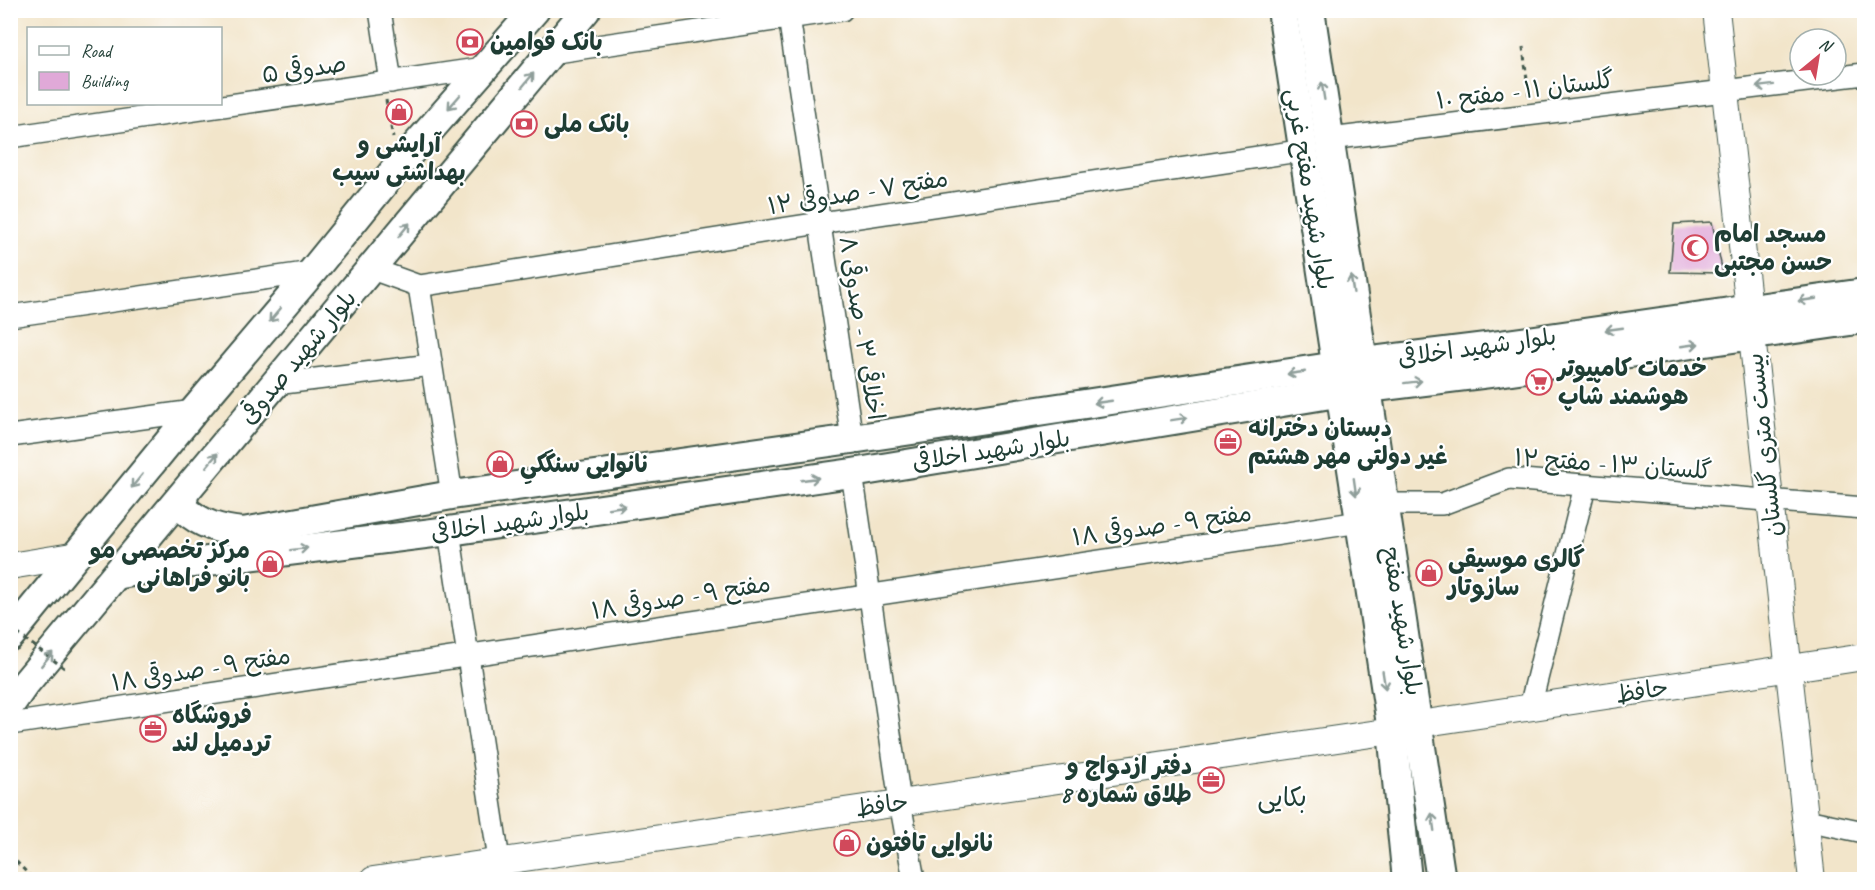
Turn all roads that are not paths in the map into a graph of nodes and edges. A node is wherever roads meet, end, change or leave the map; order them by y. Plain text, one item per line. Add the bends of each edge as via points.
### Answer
1 (380, 10) edge
2 (535, 10) edge
3 (586, 10) edge
4 (842, 10) edge
5 (1282, 10) edge
6 (1310, 10) edge
7 (1716, 10) edge
8 (789, 14) edge
9 (549, 53) junction
10 (484, 68) junction
11 (1864, 74) edge
12 (387, 83) junction
13 (1725, 90) junction
14 (10, 137) edge
15 (1317, 145) junction
16 (820, 223) junction
17 (372, 269) junction
18 (312, 272) junction
19 (419, 286) junction
20 (1864, 293) edge
21 (10, 316) edge
22 (1864, 319) edge
23 (1751, 322) junction
24 (431, 365) junction
25 (1352, 377) junction
26 (275, 384) junction
27 (194, 411) junction
28 (1360, 429) junction
29 (10, 436) edge
30 (852, 439) junction
31 (852, 473) junction
32 (1585, 486) junction
33 (183, 495) junction
34 (452, 495) junction
35 (1770, 501) junction
36 (1385, 504) junction
37 (1864, 508) edge
38 (1360, 522) junction
39 (221, 530) junction
40 (449, 531) junction
41 (78, 555) junction
42 (223, 559) junction
43 (10, 566) edge
44 (116, 575) junction
45 (870, 594) junction
46 (10, 636) edge
47 (468, 655) junction
48 (1864, 657) edge
49 (1789, 668) junction
50 (10, 705) edge
51 (1530, 707) junction
52 (10, 724) edge
53 (1419, 724) junction
54 (1392, 731) junction
55 (900, 802) junction
56 (1806, 820) junction
57 (1864, 832) edge
58 (501, 870) edge
59 (373, 879) edge
60 (914, 879) edge
61 (1407, 879) edge
62 (1442, 879) edge
63 (1812, 879) edge

1 - 12 street
2 - 10 main road, بلوار شهید صدوقی
3 - 9 main road, بلوار شهید صدوقی
4 - 8 street
5 - 15 main road, بلوار شهید مفتح غربی
15 -> 6 main road, بلوار شهید مفتح غربی
7 - 13 street, بیست متری گلستان
8 - 9 street
8 - 16 street, اخلاقی ۳ - صدوقی ۸
17 -> 9 main road, بلوار شهید صدوقی
10 - 12 street, صدوقی ۵
10 -> 18 main road, بلوار شهید صدوقی
11 -> 13 street, گلستان ۱۱ - مفتح ۱۰
12 - 14 street, صدوقی ۵
13 - 15 street, گلستان ۱۱ - مفتح ۱۰
13 - 23 street, بیست متری گلستان
15 - 16 street, مفتح ۷ - صدوقی ۱۲
15 - 25 main road, بلوار شهید مفتح غربی
16 - 19 street, مفتح ۷ - صدوقی ۱۲
16 - 30 street, اخلاقی ۳ - صدوقی ۸
17 - 19 street
17 - 26 main road, بلوار شهید صدوقی
18 - 21 street
18 -> 27 main road, بلوار شهید صدوقی
19 - 24 street
20 -> 23 main road, بلوار شهید اخلاقی
22 - 23 main road, بلوار شهید اخلاقی
23 - 25 main road, بلوار شهید اخلاقی via 1486,347
23 - 35 street, بیست متری گلستان
24 - 26 street
24 - 34 street
25 - 28 main road, بلوار شهید مفتح
25 -> 30 main road, بلوار شهید اخلاقی
31 -> 25 main road, بلوار شهید اخلاقی
33 -> 26 main road, بلوار شهید صدوقی
27 - 29 street
27 -> 41 main road, بلوار شهید صدوقی
28 - 36 main road, بلوار شهید مفتح
28 -> 38 main road, بلوار شهید مفتح
30 - 34 main road, بلوار شهید اخلاقی
40 -> 31 main road, بلوار شهید اخلاقی
31 - 45 street
32 - 35 street, گلستان ۱۳ - مفتح ۱۲
32 - 36 street, گلستان ۱۳ - مفتح ۱۲ via 1509,479 1442,504
32 - 51 street
33 - 39 main road, بلوار شهید اخلاقی via 184,509 198,521
33 - 44 main road, بلوار شهید صدوقی
34 - 39 main road, بلوار شهید اخلاقی via 243,532
35 - 37 street, گلستان ۱۳ - مفتح ۱۲
35 - 49 street, بیست متری گلستان
36 - 53 main road, بلوار شهید مفتح
38 - 45 street, مفتح ۹ - صدوقی ۱۸
38 -> 54 main road, بلوار شهید مفتح
39 - 42 main road via 198,531 188,544 190,552 199,556
42 -> 40 main road, بلوار شهید اخلاقی
40 - 47 street
41 - 43 street
41 - 46 main road, بلوار شهید صدوقی
42 - 44 main road, بلوار شهید اخلاقی
50 -> 44 main road, بلوار شهید صدوقی
45 - 47 street, مفتح ۹ - صدوقی ۱۸
45 - 55 street
47 - 52 street, مفتح ۹ - صدوقی ۱۸
47 - 58 street
48 - 49 street, حافظ
49 - 51 street, حافظ
49 - 56 street, بیست متری گلستان
51 - 53 street, حافظ
62 -> 53 main road, بلوار شهید مفتح
54 - 55 street, حافظ
54 - 61 main road, بلوار شهید مفتح
55 - 58 street, حافظ
55 - 60 street
56 - 57 street
56 - 63 street, بیست متری گلستان
58 - 59 street, حافظ

